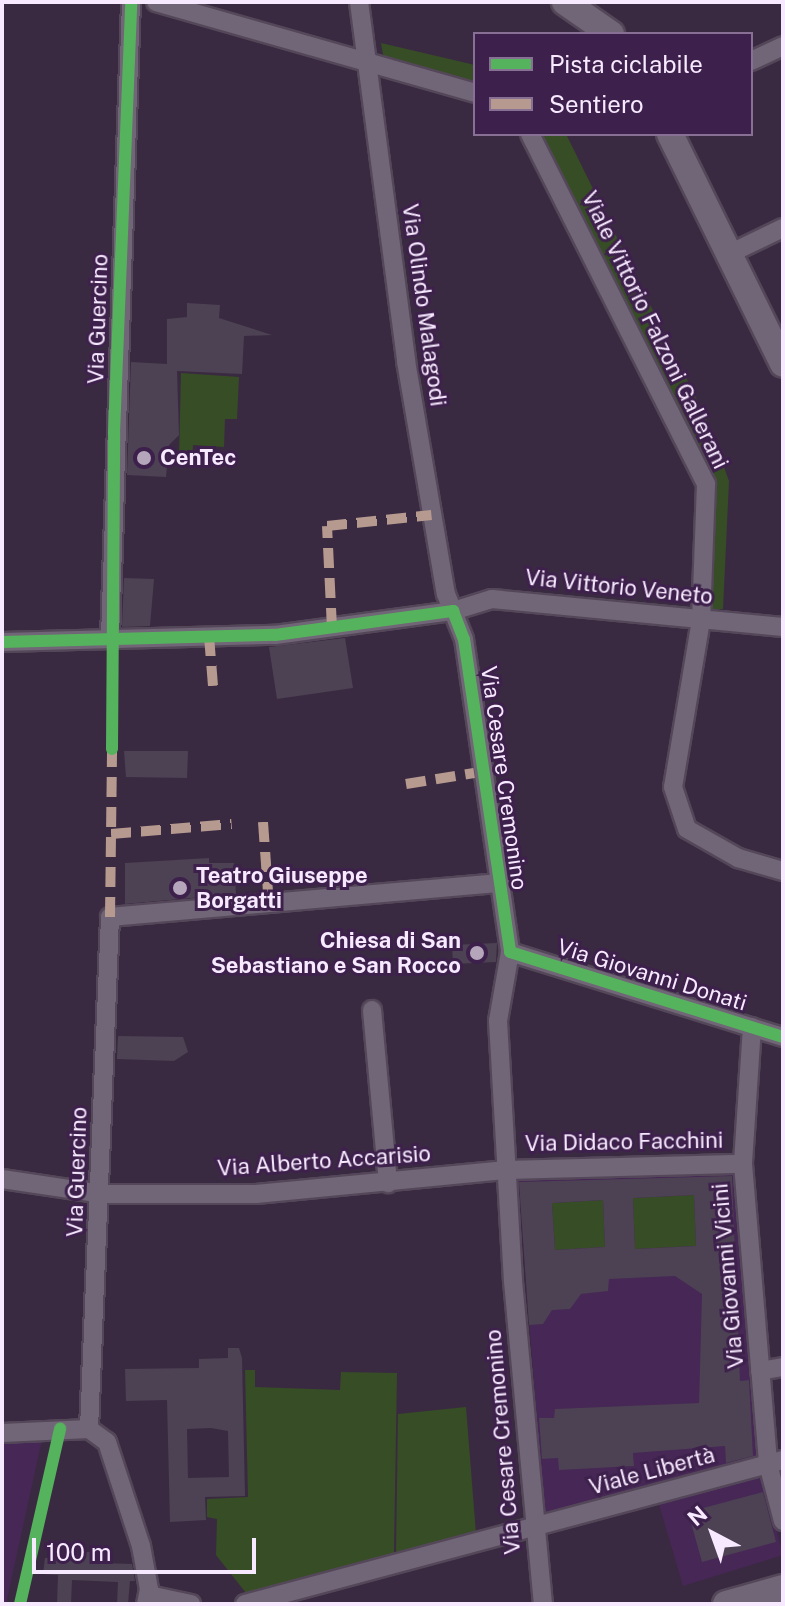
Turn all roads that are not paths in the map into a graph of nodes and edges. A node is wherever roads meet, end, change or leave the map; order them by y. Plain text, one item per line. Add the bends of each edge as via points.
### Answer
1 (131, 2) edge
2 (156, 2) edge
3 (359, 2) edge
4 (565, 2) edge
5 (608, 32) edge
6 (783, 46) edge
7 (753, 60) edge
8 (367, 61) junction
9 (473, 92) edge
10 (531, 136) edge
11 (671, 136) edge
12 (783, 228) edge
13 (729, 254) junction
14 (783, 364) edge
15 (453, 611) junction
16 (701, 620) junction
17 (783, 627) edge
18 (110, 638) junction
19 (2, 642) edge
20 (783, 871) edge
21 (500, 883) junction
22 (510, 952) junction
23 (372, 1010) dead end
24 (752, 1027) junction
25 (783, 1037) edge
26 (743, 1164) junction
27 (506, 1170) junction
28 (2, 1179) edge
29 (388, 1183) junction
30 (102, 1194) junction
31 (783, 1367) edge
32 (760, 1371) junction
33 (531, 1381) dead end
34 (89, 1429) junction
35 (2, 1433) edge
36 (775, 1462) edge
37 (783, 1521) edge
38 (536, 1527) junction
39 (783, 1588) edge
40 (147, 1600) edge
41 (191, 1604) edge
42 (245, 1604) edge
43 (543, 1604) edge
44 (726, 1604) edge

1 - 18 street, Via Guercino
2 - 8 street
3 - 8 street, Via Olindo Malagodi
4 - 5 main road
6 - 7 street
8 - 9 street
8 - 15 street, Via Olindo Malagodi via 409,377
10 - 16 street, Viale Vittorio Falzoni Gallerani via 706,484
11 - 13 main road
12 - 13 street
13 - 14 main road
15 - 16 street, Via Vittorio Veneto via 492,599
15 - 18 street, Via Vittorio Veneto via 275,635
15 - 21 street, Via Cesare Cremonino via 464,639
16 - 17 street, Via Vittorio Veneto
16 - 20 street, Viale Vittorio Falzoni Gallerani via 673,787 682,815 687,829 738,858
18 - 19 street, Via Vittorio Veneto
21 - 22 street, Via Cesare Cremonino
21 - 30 street, Via Guercino via 110,917
22 - 24 street, Via Giovanni Donati
22 - 27 street, Via Cesare Cremonino via 498,1009
23 - 29 street
24 - 25 street, Via Giovanni Donati
24 - 26 street, Via Giovanni Vicini
26 - 27 street, Via Didaco Facchini
26 - 32 street, Via Giovanni Vicini
27 - 29 street, Via Alberto Accarisio
27 - 38 street, Via Cesare Cremonino
28 - 30 street, Via Alberto Accarisio
29 - 30 street, Via Alberto Accarisio via 256,1194
30 - 34 street, Via Guercino
31 - 32 street
32 - 36 street, Via Giovanni Vicini
33 - 38 street
34 - 35 street
34 - 40 street via 107,1442 117,1469
36 - 37 street, Via Giovanni Vicini
36 - 38 street, Viale Libertà
38 - 42 street, Viale Libertà
38 - 43 street, Via Cesare Cremonino
39 - 44 main road
40 - 41 street

